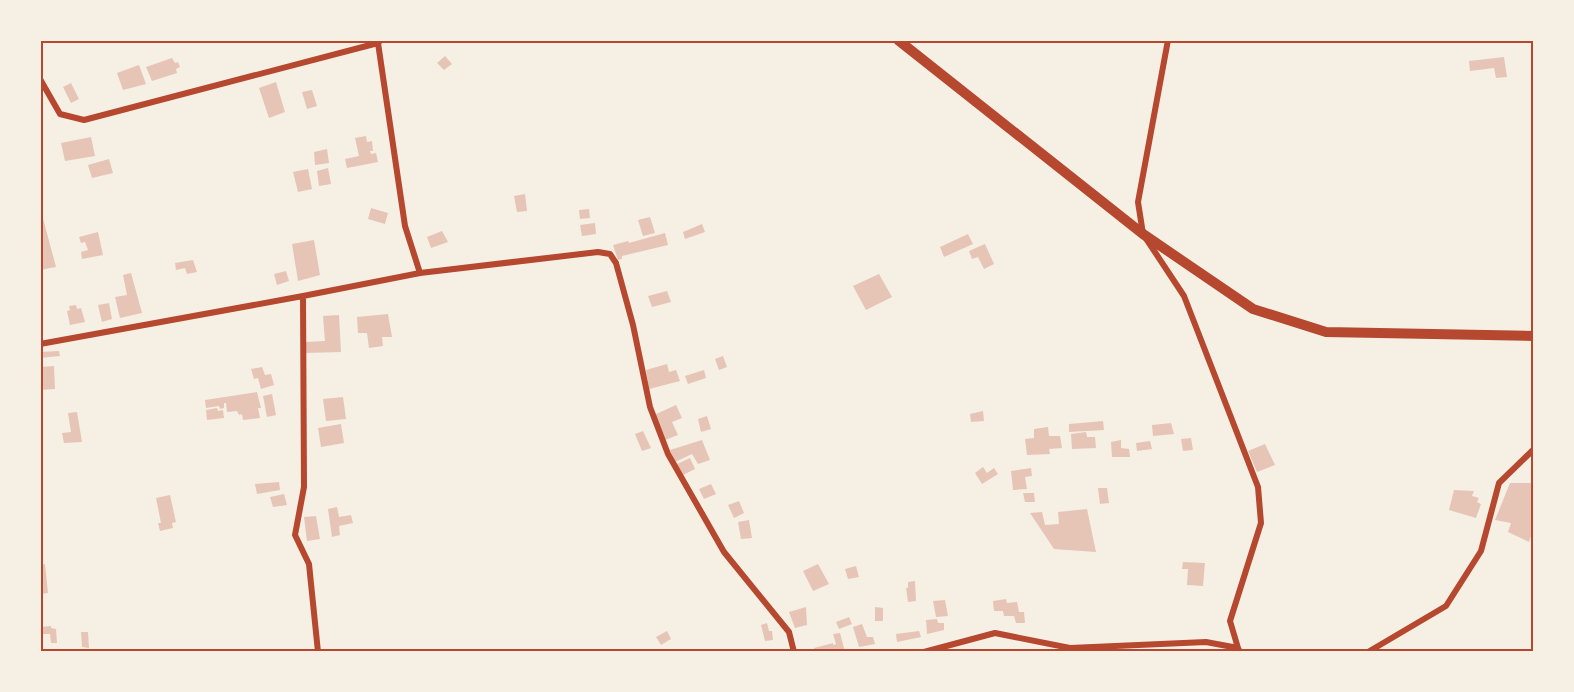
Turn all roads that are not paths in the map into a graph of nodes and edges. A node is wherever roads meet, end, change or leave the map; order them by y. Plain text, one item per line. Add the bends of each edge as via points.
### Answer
1 (898, 40) edge
2 (1168, 40) edge
3 (379, 42) edge
4 (40, 79) edge
5 (1143, 234) junction
6 (420, 273) junction
7 (303, 296) junction
8 (1533, 336) edge
9 (40, 344) edge
10 (1533, 449) edge
11 (1239, 650) edge
12 (318, 651) edge
13 (794, 651) edge
14 (924, 651) edge
15 (1368, 651) edge

1 - 5 main road
2 - 5 street via 1138,202
3 - 4 street via 84,120 60,114
3 - 6 street via 405,226
5 - 8 main road via 1253,309 1326,332
5 - 11 street via 1184,296 1258,487 1261,524 1230,621
6 - 7 street
6 - 13 street via 597,252 610,254 633,324 650,407 668,454 724,552 789,632
7 - 9 street
7 - 12 street via 304,487 296,535 309,564
10 - 15 street via 1499,483 1481,551 1446,606
11 - 14 street via 1206,642 1070,648 995,633

